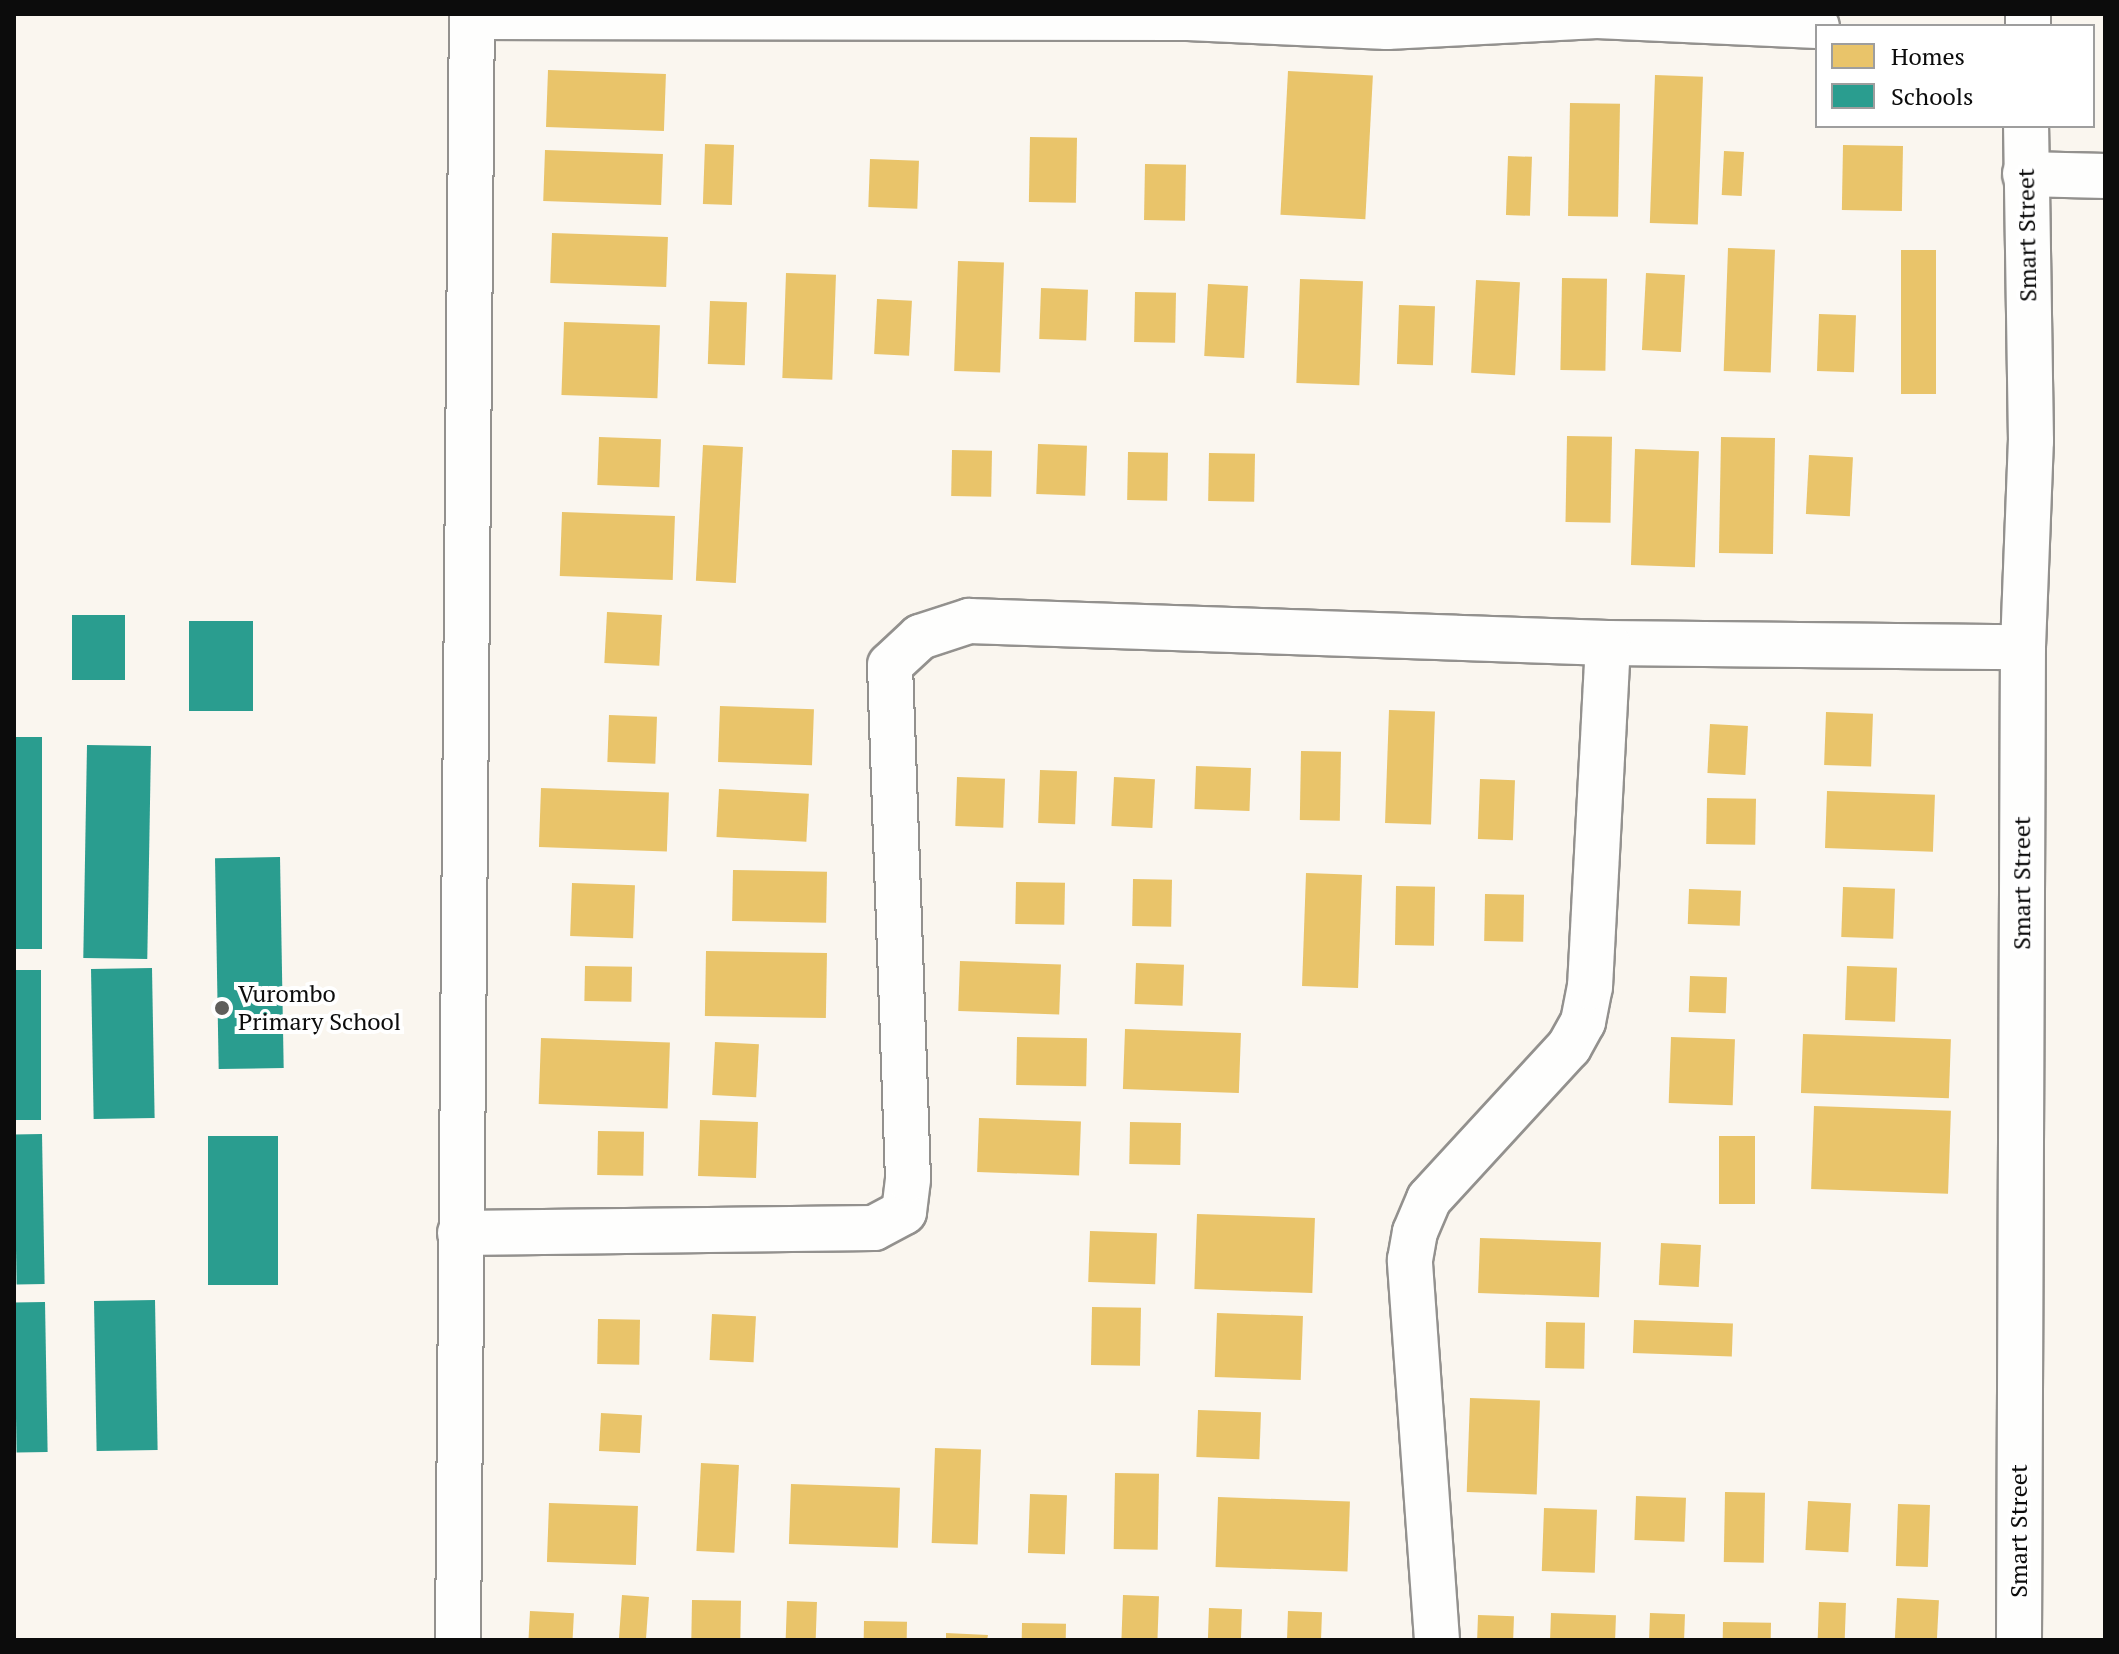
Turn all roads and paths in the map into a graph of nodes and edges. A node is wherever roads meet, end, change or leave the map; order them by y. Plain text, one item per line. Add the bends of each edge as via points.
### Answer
1 (1597, 15) edge
2 (472, 16) edge
3 (1188, 16) edge
4 (1815, 26) edge
5 (2026, 128) edge
6 (2025, 174) junction
7 (2105, 176) edge
8 (1608, 643) junction
9 (2023, 647) junction
10 (460, 1233) junction
11 (458, 1640) edge
12 (1437, 1640) edge
13 (2019, 1640) edge

1 - 3 street via 1387,27
1 - 4 street
2 - 3 street
2 - 10 street
5 - 6 street, Smart Street
6 - 7 street
6 - 9 street, Smart Street via 2031,441
8 - 9 street
8 - 10 street via 969,621 920,637 890,665 907,1163 904,1212 874,1228
8 - 12 street via 1590,987 1583,1022 1569,1047 1429,1199 1410,1260
9 - 13 street, Smart Street
10 - 11 street

